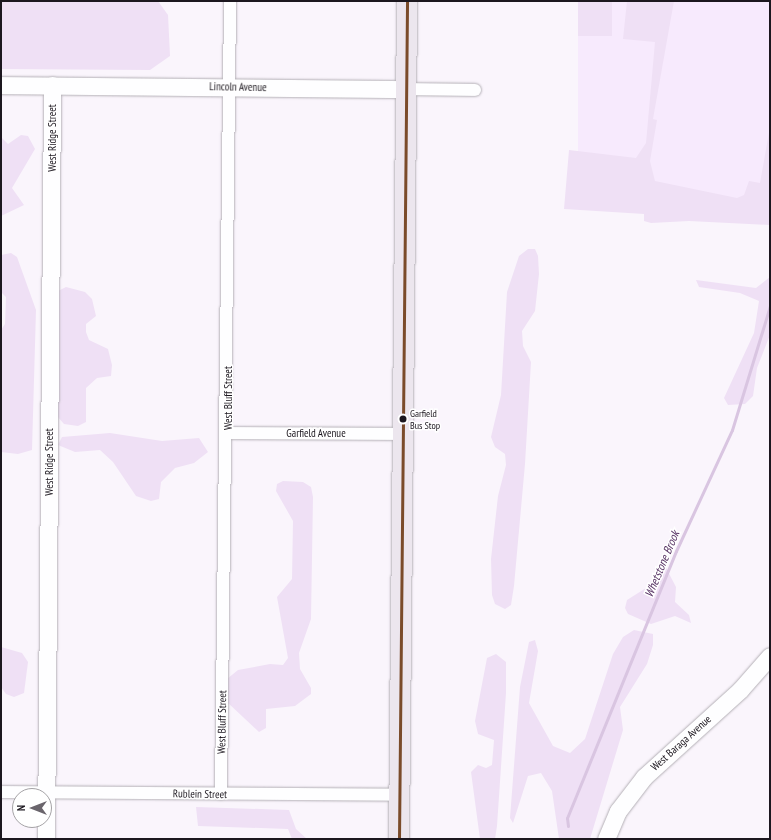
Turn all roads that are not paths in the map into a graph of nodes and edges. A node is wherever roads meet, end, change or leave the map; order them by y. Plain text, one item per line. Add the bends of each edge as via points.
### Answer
1 (230, 1) edge
2 (407, 1) edge
3 (1, 85) edge
4 (52, 85) junction
5 (229, 87) junction
6 (406, 89) junction
7 (474, 90) dead end
8 (228, 433) junction
9 (403, 434) junction
10 (770, 656) edge
11 (46, 788) edge
12 (1, 792) edge
13 (12, 792) edge
14 (52, 792) edge
15 (221, 794) junction
16 (400, 795) junction
17 (46, 828) edge
18 (46, 839) edge
19 (399, 839) edge
20 (606, 839) edge

1 - 5 street, West Bluff Street
2 - 6 main road
3 - 4 street, Lincoln Avenue
4 - 5 street, Lincoln Avenue
4 - 11 street, West Ridge Street
5 - 6 street, Lincoln Avenue
5 - 8 street, West Bluff Street
6 - 7 street, Lincoln Avenue
6 - 9 main road
8 - 9 street, Garfield Avenue
8 - 15 street, West Bluff Street
9 - 16 main road
10 - 20 street, West Baraga Avenue via 748,682 644,777 618,811
12 - 13 street, Rublein Street
14 - 15 street, Rublein Street
15 - 16 street, Rublein Street
16 - 19 main road
17 - 18 street, West Ridge Street

